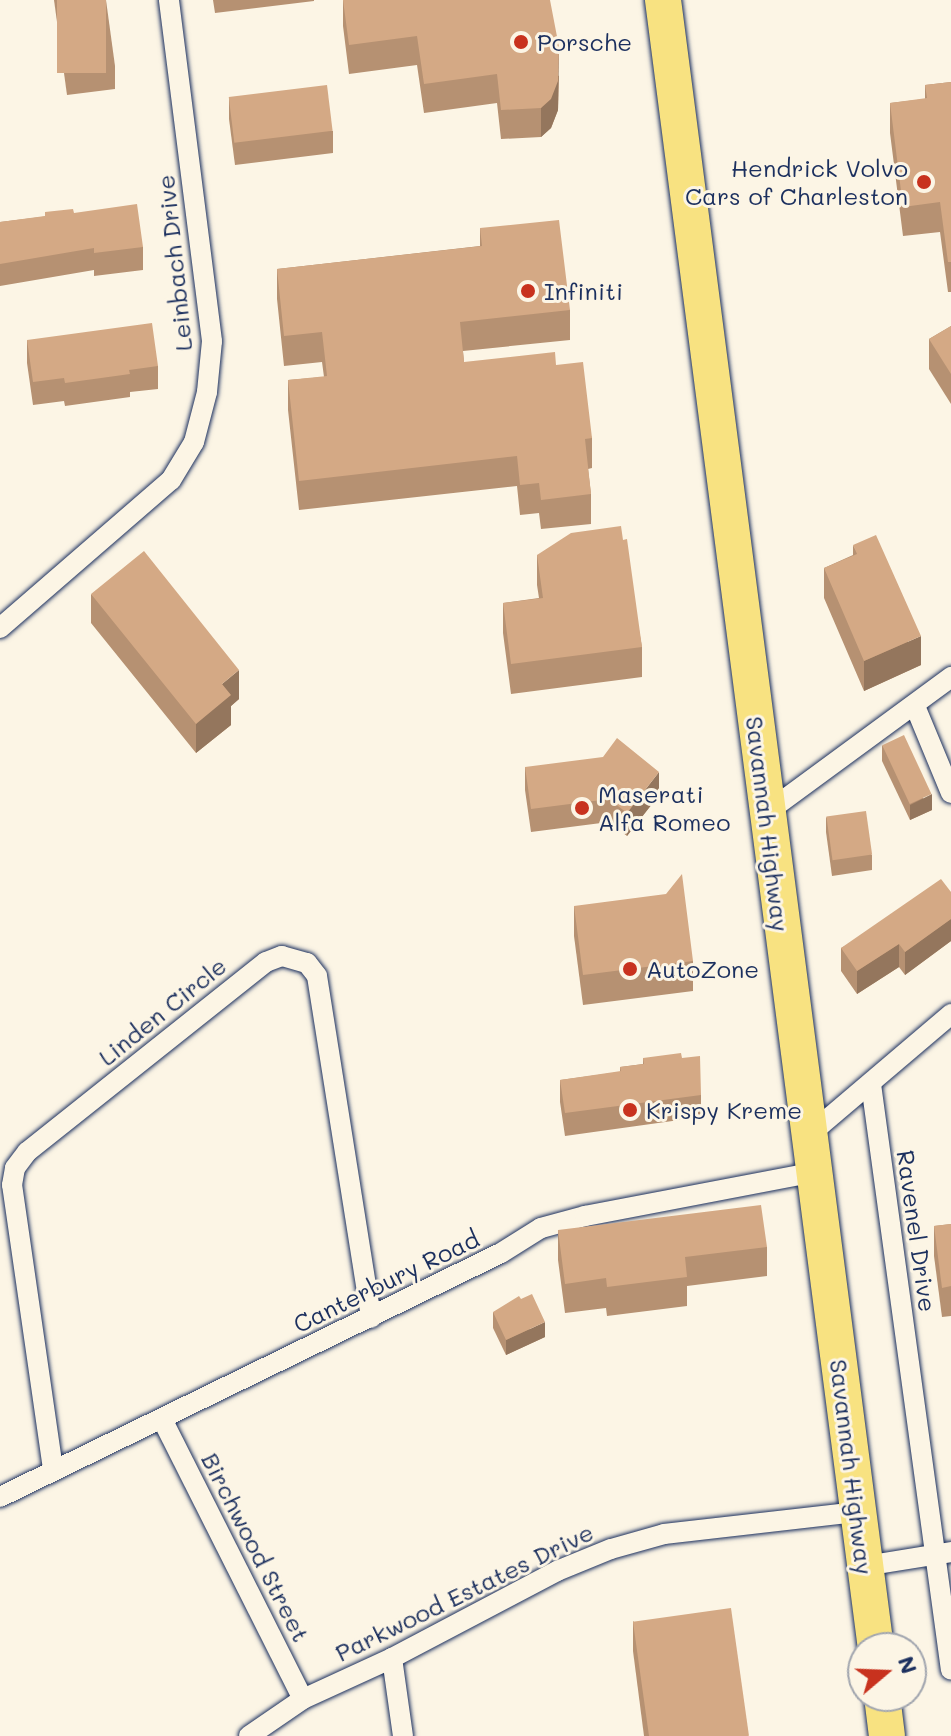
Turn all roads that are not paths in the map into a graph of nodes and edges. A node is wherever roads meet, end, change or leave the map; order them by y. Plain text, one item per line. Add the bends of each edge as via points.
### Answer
1 (169, 0) edge
2 (663, 0) edge
3 (0, 628) edge
4 (951, 677) edge
5 (915, 706) junction
6 (951, 793) edge
7 (766, 813) junction
8 (951, 1014) edge
9 (871, 1084) junction
10 (809, 1135) junction
11 (815, 1172) junction
12 (371, 1318) junction
13 (162, 1419) junction
14 (53, 1469) junction
15 (0, 1497) edge
16 (858, 1512) junction
17 (943, 1553) edge
18 (865, 1566) junction
19 (874, 1632) edge
20 (392, 1658) junction
21 (951, 1670) edge
22 (303, 1699) junction
23 (884, 1712) edge
24 (249, 1736) edge
25 (403, 1736) edge
26 (887, 1736) edge

1 - 3 street, Leinbach Drive via 212,341 207,392 194,442 171,480
2 - 7 highway, Savannah Highway
4 - 5 street
5 - 6 street
5 - 7 street
7 - 10 highway, Savannah Highway
8 - 9 street
9 - 10 street
9 - 17 street, Ravenel Drive
10 - 11 highway, Savannah Highway
11 - 12 street, Canterbury Road via 541,1228
11 - 16 highway, Savannah Highway
12 - 13 street, Canterbury Road
12 - 14 street, Linden Circle via 317,976 307,963 282,956 266,962 206,1009 27,1152 15,1168 12,1185
13 - 14 street, Canterbury Road
13 - 22 street, Birchwood Street
14 - 15 street, Canterbury Road
16 - 18 highway, Savannah Highway
16 - 20 street, Parkwood Estates Drive via 664,1534 611,1549 557,1571
17 - 18 street
17 - 21 street, Ravenel Drive
18 - 19 highway, Savannah Highway
20 - 22 street, Parkwood Estates Drive
20 - 25 street
22 - 24 street, Parkwood Estates Drive
23 - 26 highway

